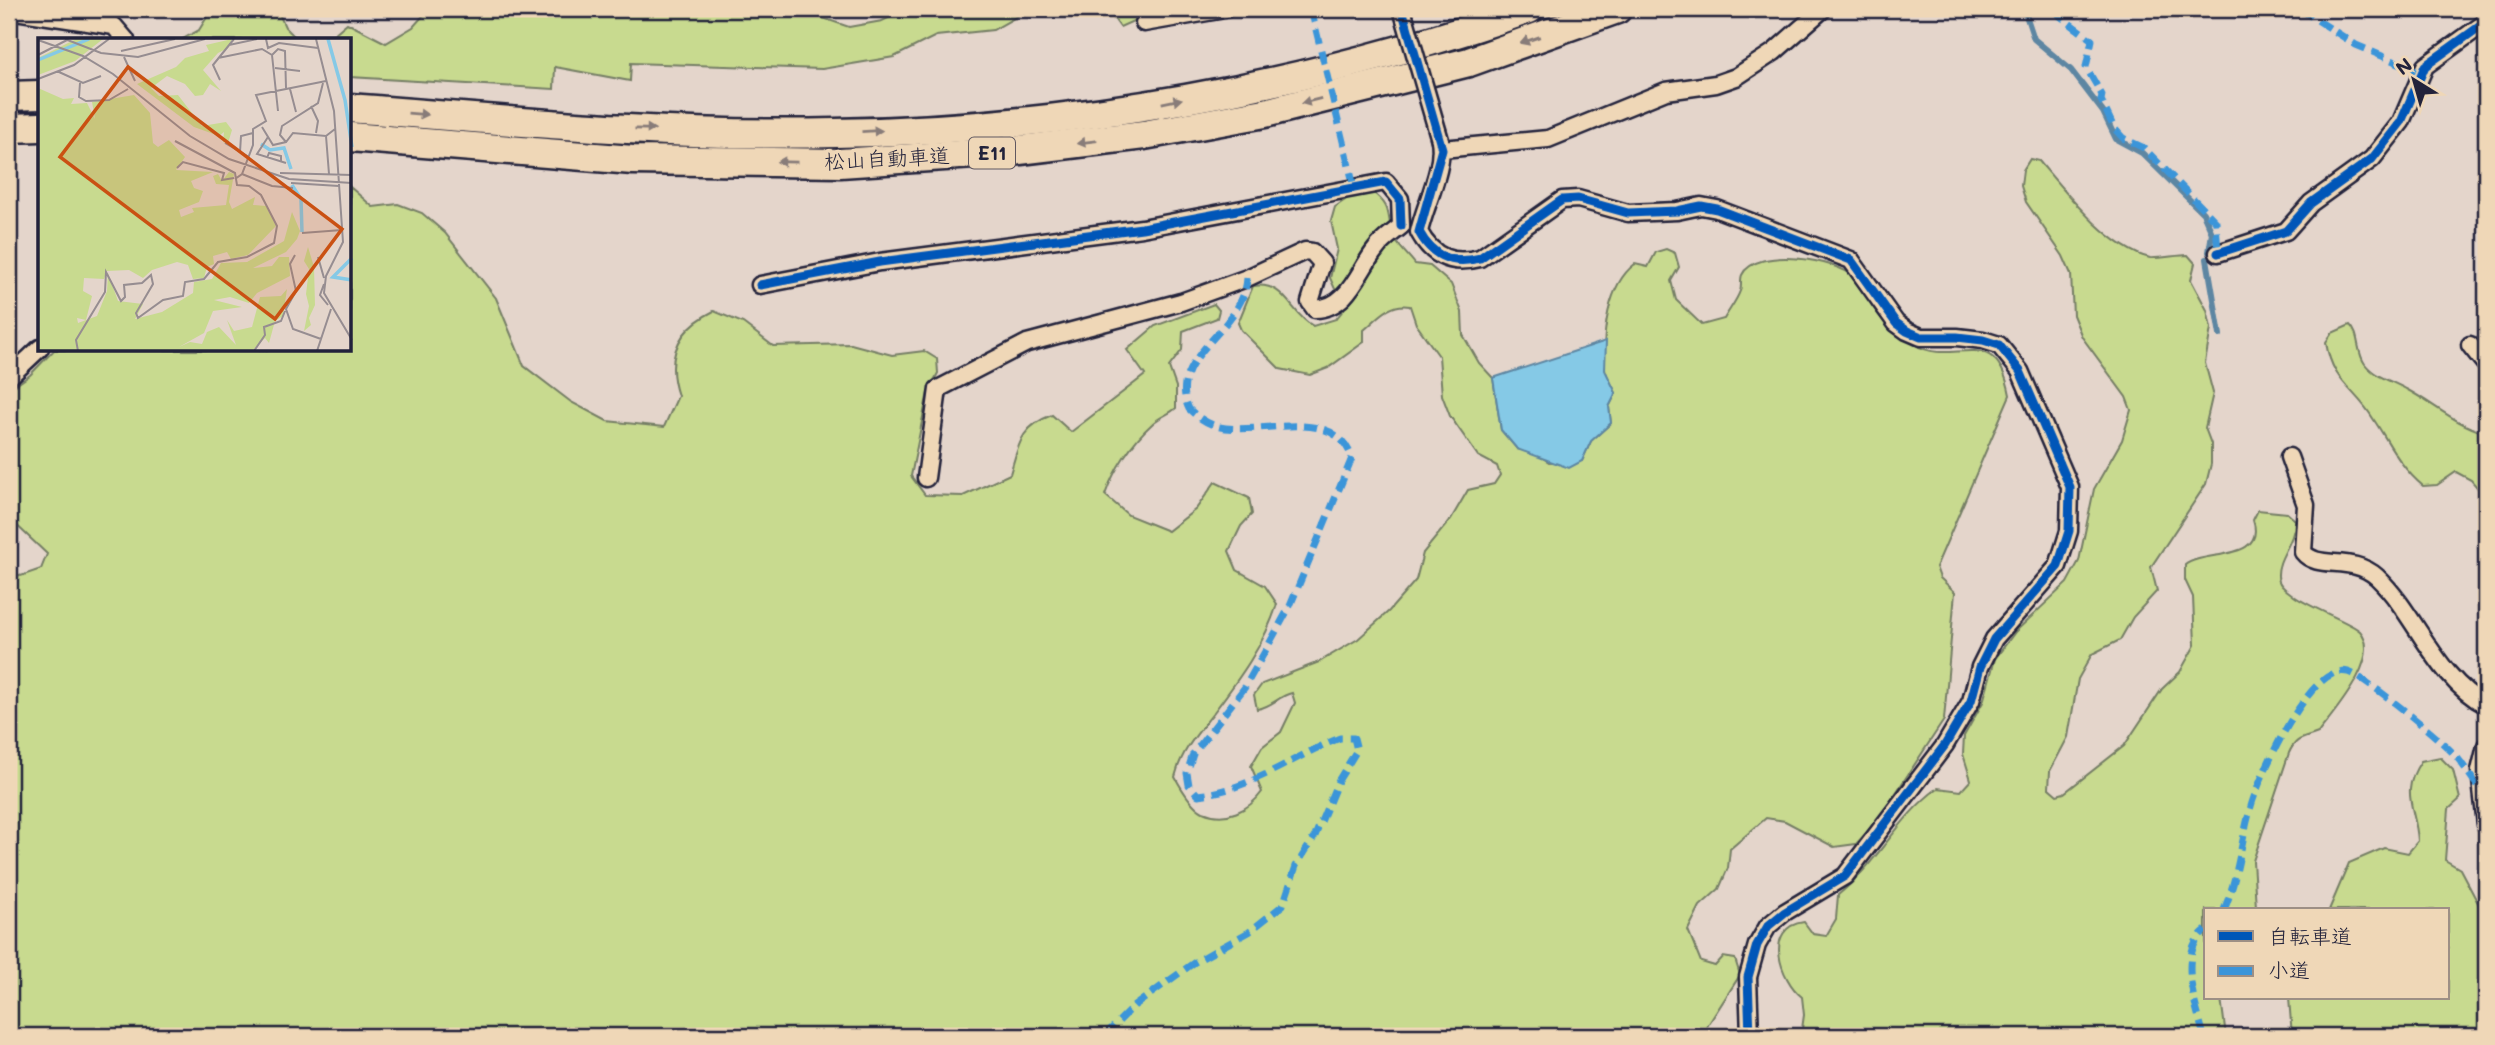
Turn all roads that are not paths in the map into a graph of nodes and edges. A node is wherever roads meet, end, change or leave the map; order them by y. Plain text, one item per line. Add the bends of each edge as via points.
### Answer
1 (1225, 9) edge
2 (1402, 9) edge
3 (1529, 9) edge
4 (1617, 9) edge
5 (1823, 9) edge
6 (9, 10) edge
7 (2486, 22) edge
8 (1144, 23) dead end
9 (124, 38) edge
10 (38, 95) edge
11 (9, 96) edge
12 (352, 108) edge
13 (38, 127) edge
14 (9, 128) edge
15 (352, 137) edge
16 (1441, 144) junction
17 (1401, 226) junction
18 (1419, 232) junction
19 (2218, 253) dead end
20 (760, 285) dead end
21 (2470, 345) dead end
22 (38, 350) edge
23 (2486, 365) edge
24 (9, 377) edge
25 (2289, 457) dead end
26 (926, 478) dead end
27 (2486, 705) edge
28 (2486, 746) edge
29 (2486, 825) edge
30 (1750, 1036) edge

1 - 8 street
2 - 16 street, bridge
12 -> 3 highway, 松山自動車道 / E11 via 684,130 835,133 997,124 1134,108 1262,84 1456,34
4 -> 15 highway, 松山自動車道 / E11 via 1469,62 1265,113 1144,135 1004,152 840,163 633,160
5 - 16 street via 1737,77 1667,91 1548,139
6 - 9 street via 114,26
7 - 19 street via 2425,66 2401,122 2372,159 2311,203 2286,231
10 - 11 highway
13 - 14 highway
16 - 18 street
17 - 18 street
17 - 20 street via 1400,199 1386,181 1142,228 880,262
17 - 26 street via 1376,248 1343,297 1325,309 1315,309 1310,302 1322,263 1305,251 1181,302 1027,343 938,389
18 - 30 street via 1438,256 1465,262 1503,245 1562,200 1578,199 1628,213 1701,206 1802,239 1851,260 1896,323 1907,331 1921,337 1970,338 1999,345 2020,371 2062,466 2070,487 2070,508 2066,547 2058,566 1994,639 1965,712 1861,858 1845,876 1768,926 1748,977
21 - 23 street
22 - 24 street
25 - 27 street via 2306,505 2303,552 2313,561 2366,568 2406,612 2458,685
28 - 29 street via 2480,771

